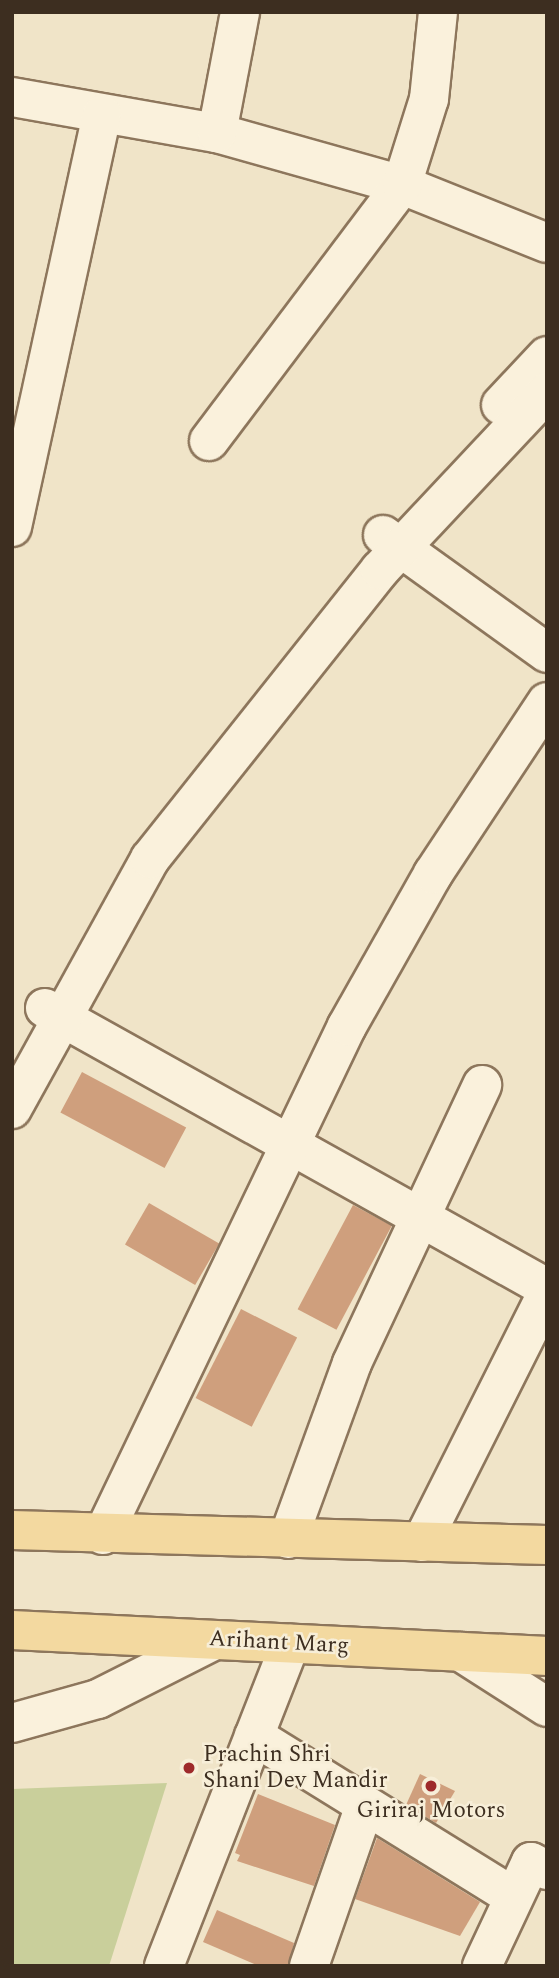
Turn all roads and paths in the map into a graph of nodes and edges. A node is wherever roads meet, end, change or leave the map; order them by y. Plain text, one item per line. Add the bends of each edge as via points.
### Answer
1 (240, 12) edge
2 (438, 12) edge
3 (12, 97) edge
4 (102, 115) junction
5 (217, 133) junction
6 (402, 184) junction
7 (547, 243) edge
8 (547, 356) edge
9 (547, 392) edge
10 (209, 441) dead end
11 (12, 527) edge
12 (392, 541) junction
13 (547, 653) edge
14 (547, 702) edge
15 (55, 1012) junction
16 (12, 1065) edge
17 (482, 1085) dead end
18 (12, 1109) edge
19 (291, 1142) junction
20 (421, 1217) junction
21 (547, 1288) edge
22 (547, 1294) edge
23 (12, 1530) edge
24 (103, 1535) junction
25 (288, 1539) junction
26 (422, 1542) junction
27 (547, 1545) edge
28 (12, 1630) edge
29 (213, 1641) junction
30 (290, 1644) junction
31 (461, 1652) junction
32 (547, 1656) edge
33 (547, 1707) edge
34 (12, 1723) edge
35 (254, 1736) junction
36 (365, 1805) junction
37 (547, 1870) edge
38 (512, 1896) junction
39 (164, 1966) edge
40 (309, 1966) edge
41 (482, 1966) edge

1 - 5 street
2 - 6 street via 429,99
3 - 4 street
4 - 5 street
4 - 11 street
5 - 6 street
6 - 7 street
6 - 10 street
8 - 12 street
9 - 12 street
12 - 13 street
12 - 15 street via 126,858
14 - 19 street via 433,874 347,1026
15 - 16 street
15 - 18 street
15 - 19 street
17 - 20 street
19 - 20 street
19 - 24 street
20 - 21 street
20 - 25 street via 352,1363
22 - 26 street
23 - 24 main road
24 - 25 main road
25 - 26 main road
26 - 27 main road
28 - 29 main road, Arihant Marg
29 - 30 main road, Arihant Marg
29 - 34 street via 98,1699
30 - 31 main road, Arihant Marg
30 - 35 street
31 - 32 main road, Arihant Marg
31 - 33 street
35 - 36 street
35 - 39 street
36 - 38 street
36 - 40 street
37 - 38 street via 531,1861
38 - 41 street

